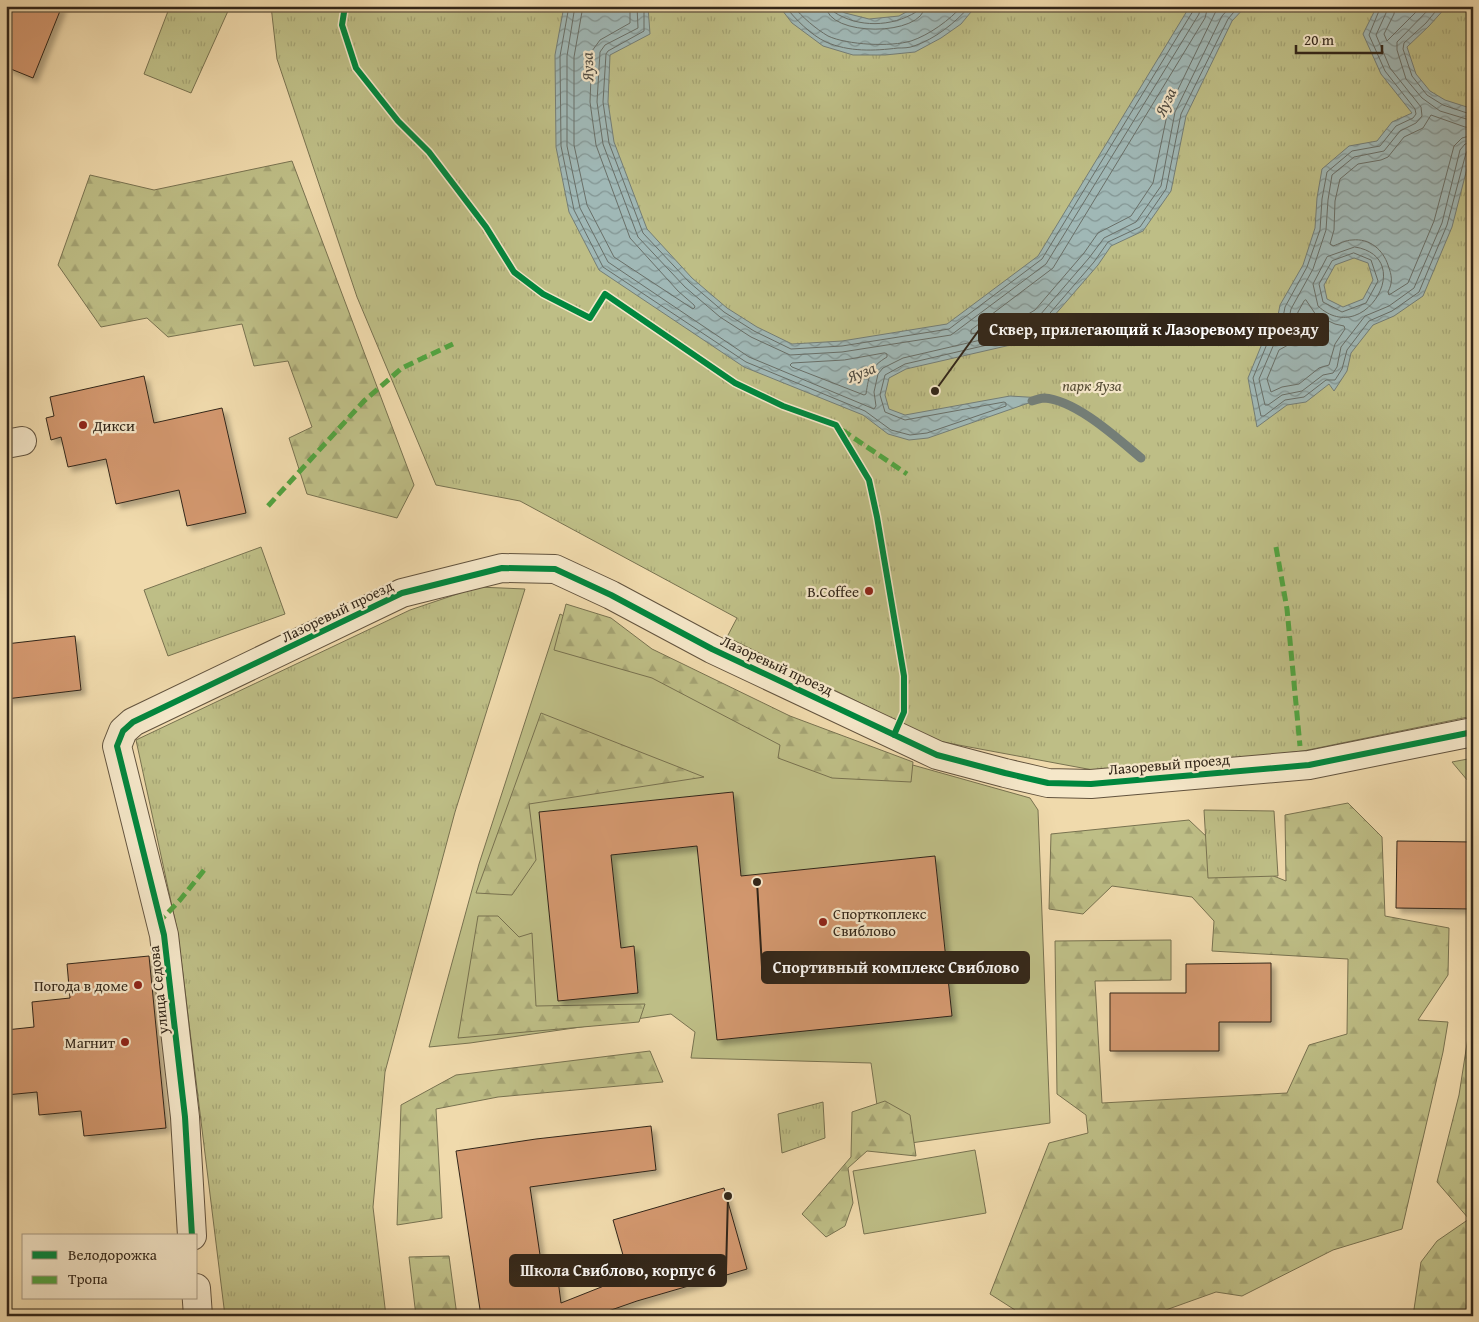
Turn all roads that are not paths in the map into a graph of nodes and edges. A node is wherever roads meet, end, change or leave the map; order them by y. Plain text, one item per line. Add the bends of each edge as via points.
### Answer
1 (1473, 732) edge
2 (118, 746) joint
3 (192, 1234) edge
4 (197, 1300) edge
5 (198, 1316) edge

1 - 2 street, Лазоревый проезд via 1309,765 1091,784 1048,783 937,755 555,569 502,568 402,593 133,722 123,731
2 - 3 street, улица Седова via 164,936 185,1117
4 - 5 street

